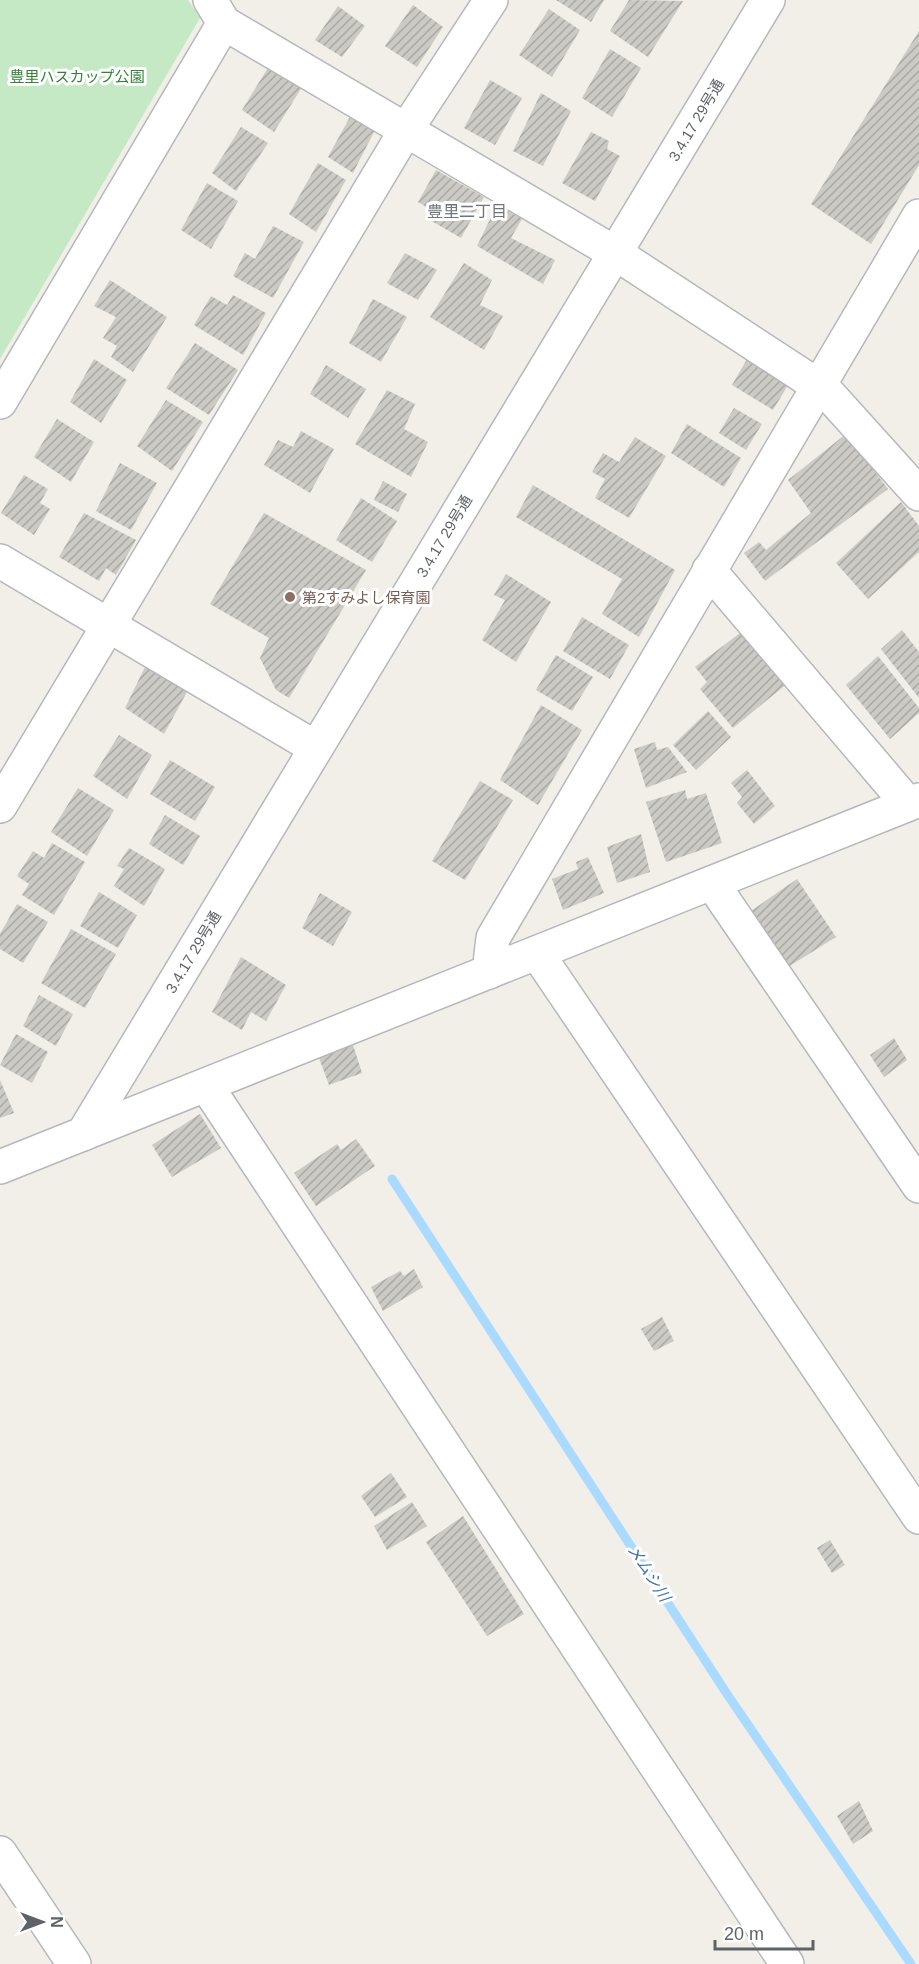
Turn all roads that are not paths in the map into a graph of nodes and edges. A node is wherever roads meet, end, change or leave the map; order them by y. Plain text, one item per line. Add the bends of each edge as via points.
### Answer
1 (490, 0) edge
2 (768, 0) edge
3 (217, 11) edge
4 (406, 130) junction
5 (919, 216) edge
6 (615, 253) junction
7 (818, 385) junction
8 (0, 402) edge
9 (919, 494) edge
10 (0, 561) edge
11 (710, 570) junction
12 (109, 626) junction
13 (316, 748) junction
14 (914, 802) edge
15 (0, 806) edge
16 (712, 883) junction
17 (537, 953) junction
18 (489, 972) junction
19 (206, 1085) junction
20 (83, 1134) junction
21 (0, 1167) edge
22 (919, 1186) edge
23 (919, 1517) edge
24 (0, 1853) edge
25 (74, 1964) edge
26 (787, 1964) edge

1 - 4 street
2 - 6 street, 3.4.17 29号通
3 - 4 street
3 - 8 street
4 - 6 street
4 - 12 street
5 - 7 street
6 - 7 street
6 - 13 street, 3.4.17 29号通
7 - 9 street
7 - 11 street
10 - 12 street
11 - 14 street
11 - 18 street via 494,938
12 - 13 street
12 - 15 street
13 - 20 street, 3.4.17 29号通
14 - 16 street
16 - 17 street
16 - 22 street
17 - 18 street
17 - 23 street
18 - 19 street
19 - 20 street
19 - 26 street
20 - 21 street
24 - 25 street

